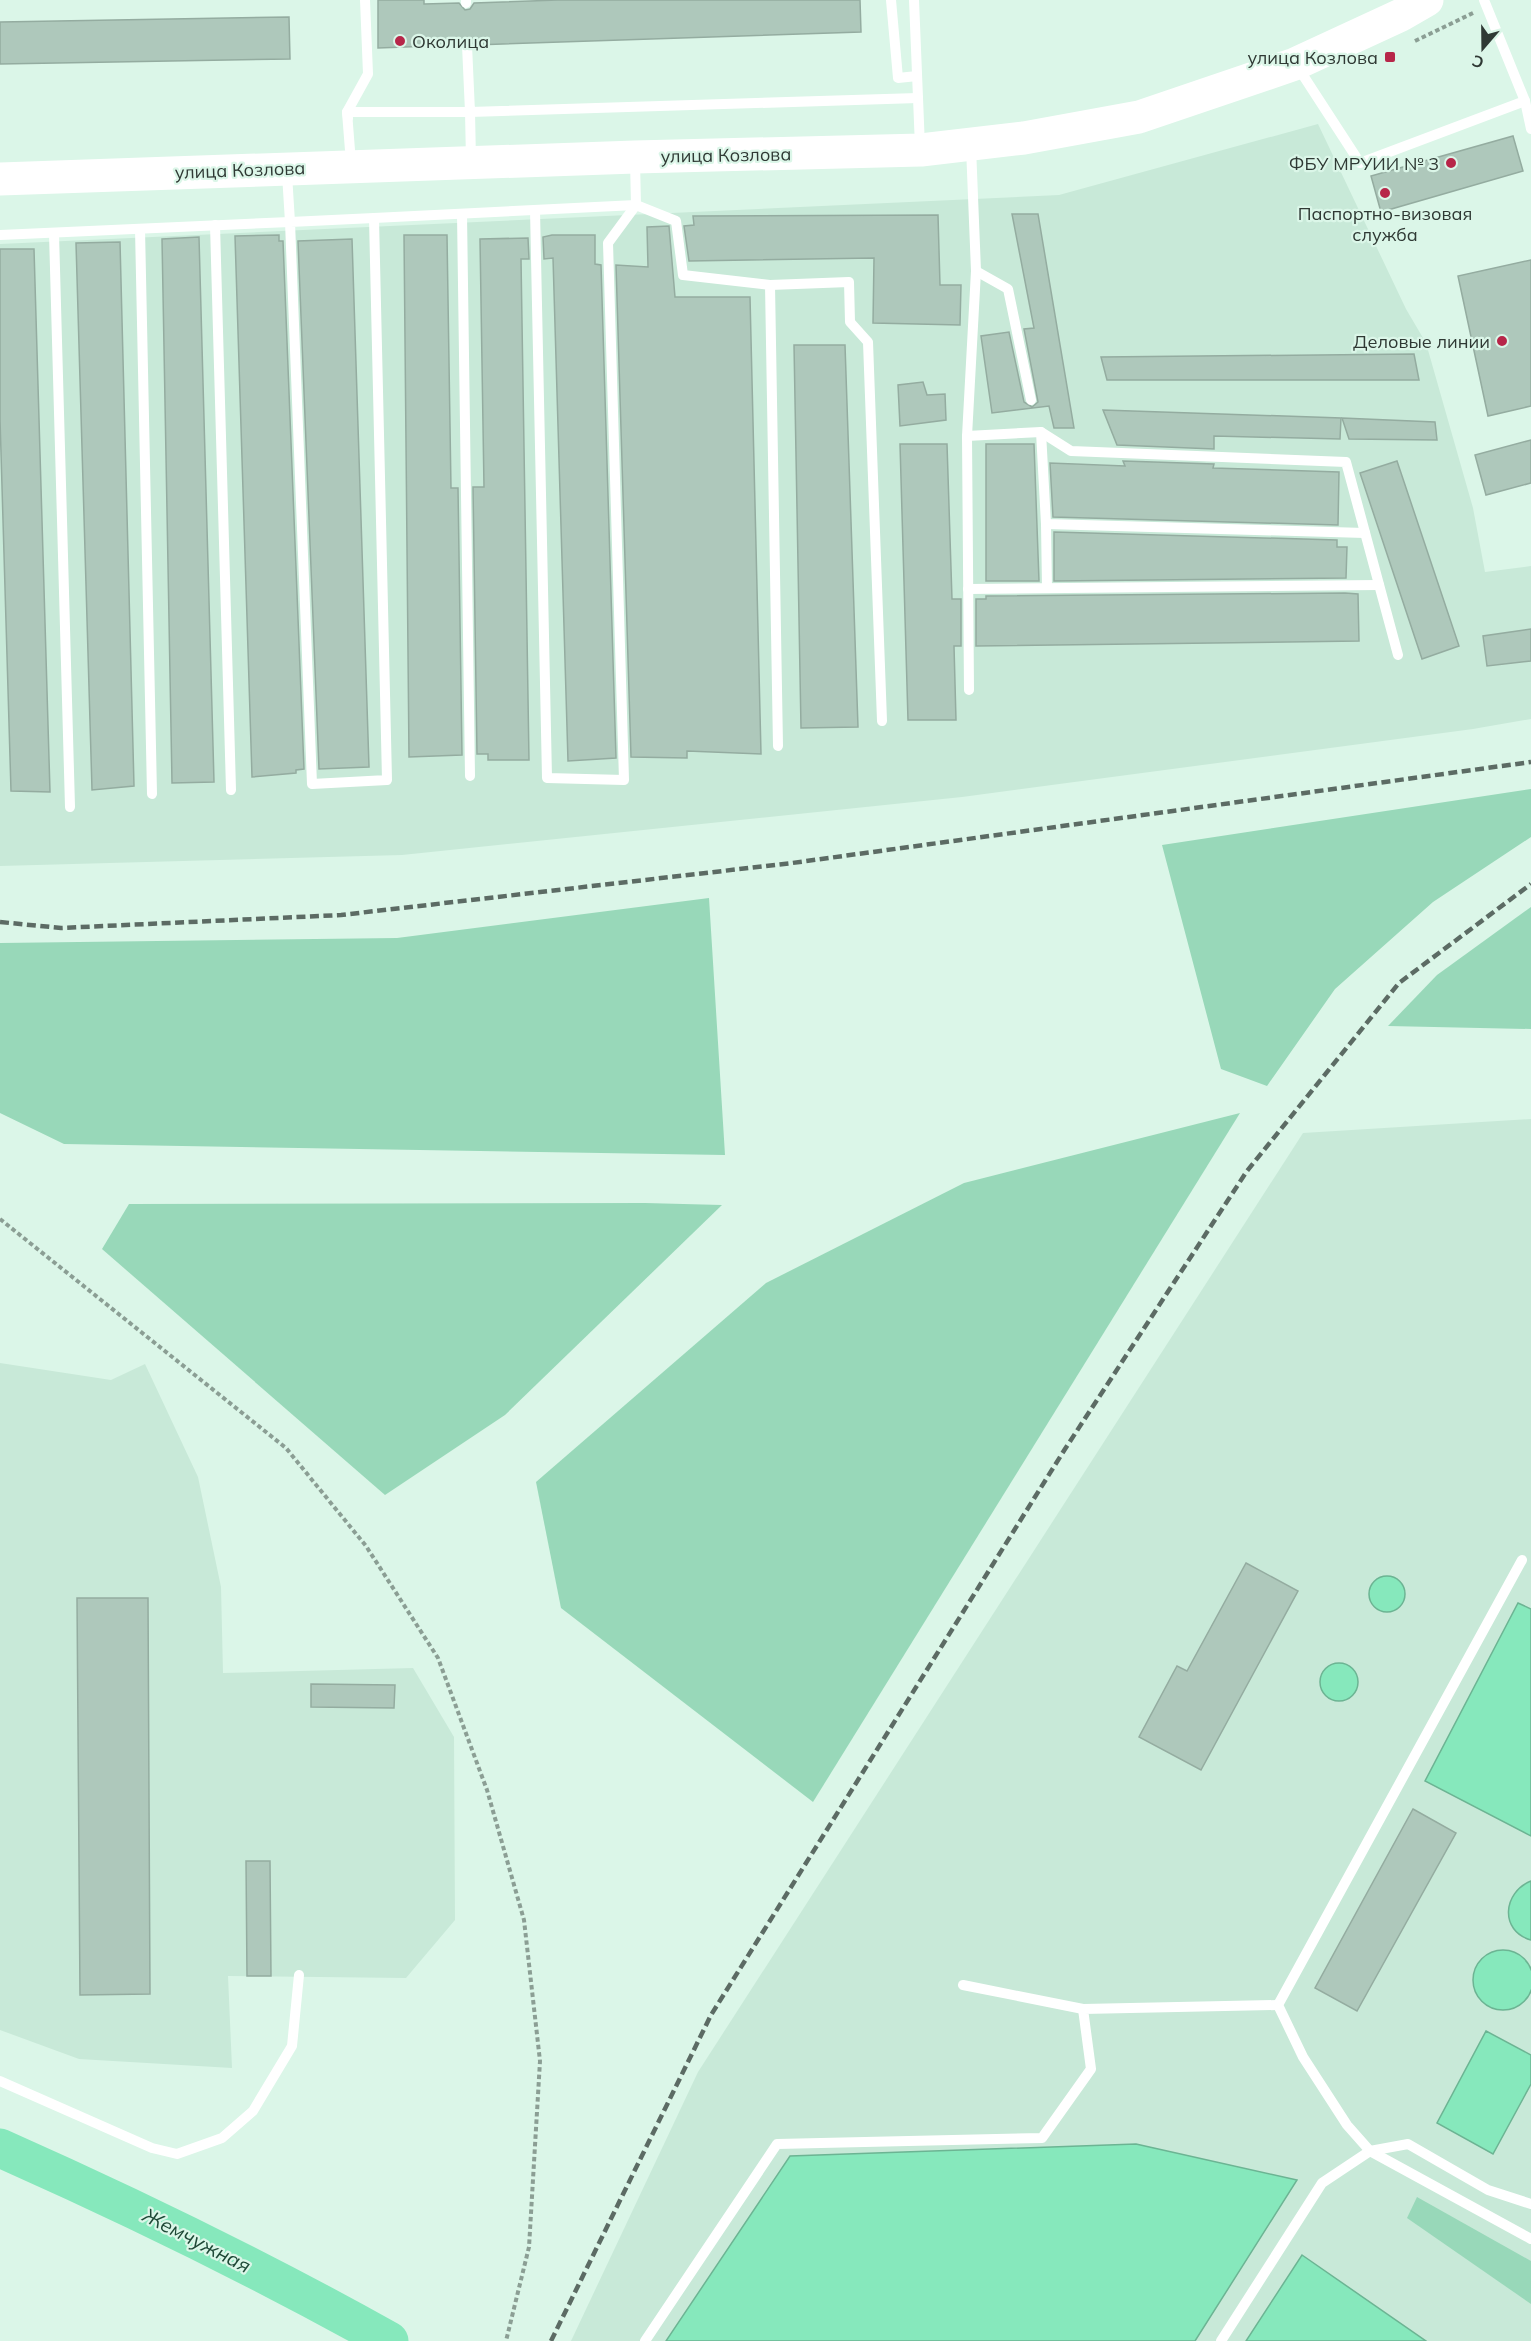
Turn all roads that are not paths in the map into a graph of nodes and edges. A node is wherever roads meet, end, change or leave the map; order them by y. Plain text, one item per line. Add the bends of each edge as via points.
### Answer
1 (365, 0) edge
2 (891, 0) edge
3 (914, 0) edge
4 (1427, 0) edge
5 (1484, 0) edge
6 (467, 45) dead end
7 (1295, 64) junction
8 (917, 76) junction
9 (918, 98) junction
10 (1525, 101) junction
11 (347, 112) junction
12 (470, 112) junction
13 (1531, 129) edge
14 (970, 144) junction
15 (921, 150) junction
16 (635, 157) junction
17 (471, 163) junction
18 (351, 166) junction
19 (287, 168) junction
20 (0, 179) edge
21 (636, 205) junction
22 (535, 210) junction
23 (462, 214) junction
24 (374, 218) junction
25 (290, 222) junction
26 (215, 225) junction
27 (140, 229) junction
28 (54, 233) junction
29 (0, 235) edge
30 (976, 271) junction
31 (770, 285) junction
32 (1031, 400) dead end
33 (1041, 432) junction
34 (967, 436) junction
35 (1046, 524) junction
36 (1365, 533) junction
37 (1379, 585) junction
38 (1047, 588) junction
39 (968, 589) junction
40 (1398, 655) dead end
41 (969, 690) dead end
42 (882, 721) dead end
43 (778, 746) dead end
44 (470, 777) dead end
45 (231, 790) dead end
46 (152, 794) dead end
47 (70, 807) dead end
48 (1522, 1560) dead end
49 (299, 1976) dead end
50 (963, 1985) dead end
51 (1278, 2005) junction
52 (1083, 2009) junction
53 (0, 2081) edge
54 (1370, 2151) junction
55 (1531, 2204) edge
56 (1531, 2239) edge
57 (645, 2341) edge
58 (1221, 2341) edge

1 - 11 lane via 368,74
2 - 8 lane via 898,78
3 - 8 lane
4 - 7 main road, улица Козлова
5 - 10 lane
6 - 12 lane
7 - 10 lane via 1360,163
7 - 14 main road, улица Козлова via 1139,117
8 - 9 lane
9 - 12 lane
9 - 15 lane
10 - 13 lane
11 - 12 lane
11 - 18 lane
12 - 17 lane
14 - 15 main road, улица Козлова
14 - 30 lane
15 - 16 main road, улица Козлова
16 - 17 main road, улица Козлова
16 - 21 lane
17 - 18 main road, улица Козлова
18 - 19 main road, улица Козлова
19 - 20 main road, улица Козлова
19 - 25 lane
21 - 22 lane
21 - 22 lane via 608,243 624,780 547,778
21 - 31 lane via 676,221 683,275
22 - 23 lane
23 - 24 lane
23 - 44 lane
24 - 25 lane
24 - 25 lane via 387,780 312,784
25 - 26 lane
26 - 27 lane
26 - 45 lane
27 - 28 lane
27 - 46 lane
28 - 29 lane
28 - 47 lane
30 - 32 lane via 1008,289
30 - 34 lane
31 - 42 lane via 849,282 849,322 868,342
31 - 43 lane
33 - 34 lane
33 - 35 lane
33 - 36 lane via 1071,451 1346,462
34 - 39 lane
35 - 36 lane
35 - 38 lane
36 - 37 lane
37 - 38 lane
37 - 40 lane
38 - 39 lane
39 - 41 lane
48 - 51 lane
49 - 53 lane via 292,2046 253,2111 222,2138 177,2154 152,2148
50 - 52 lane
51 - 52 lane
51 - 54 lane via 1303,2057 1347,2126
52 - 57 lane via 1091,2069 1042,2138 777,2144
54 - 55 lane via 1408,2144 1488,2190
54 - 56 lane
54 - 58 lane via 1322,2183

